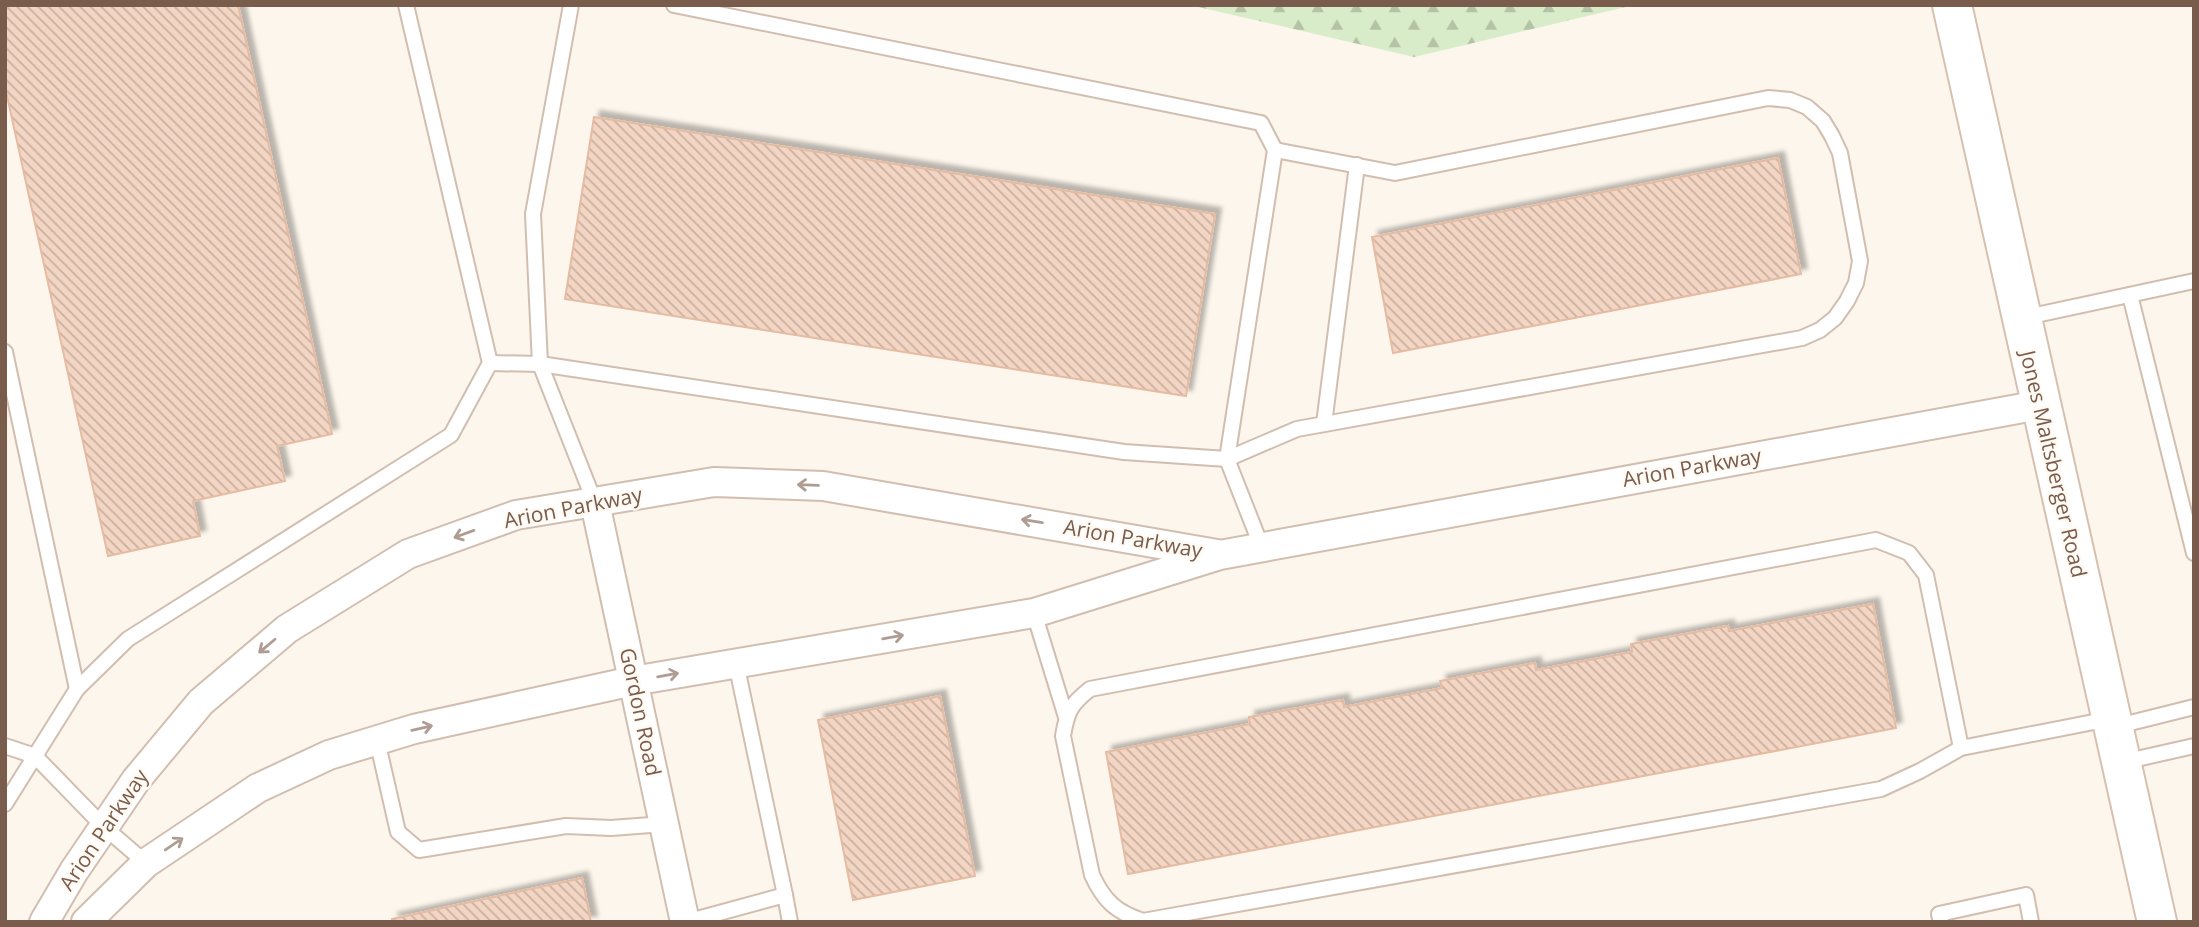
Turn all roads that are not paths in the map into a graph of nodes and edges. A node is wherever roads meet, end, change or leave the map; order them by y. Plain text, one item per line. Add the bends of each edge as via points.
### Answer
1 (406, 5) edge
2 (571, 5) edge
3 (674, 5) edge
4 (1952, 5) edge
5 (1275, 150) junction
6 (1357, 165) junction
7 (2194, 281) edge
8 (2130, 295) junction
9 (2021, 319) junction
10 (5, 352) edge
11 (490, 363) junction
12 (540, 364) junction
13 (2040, 405) junction
14 (1324, 425) junction
15 (1227, 459) junction
16 (595, 503) junction
17 (1262, 548) junction
18 (2194, 553) edge
19 (1220, 555) junction
20 (1034, 613) junction
21 (736, 663) junction
22 (633, 681) junction
23 (78, 689) junction
24 (2194, 707) edge
25 (1066, 717) junction
26 (2115, 737) junction
27 (377, 740) junction
28 (5, 746) edge
29 (2194, 746) edge
30 (1961, 748) junction
31 (35, 756) junction
32 (5, 804) edge
33 (664, 824) junction
34 (104, 827) junction
35 (146, 863) junction
36 (785, 895) junction
37 (44, 922) edge
38 (86, 922) edge
39 (685, 922) edge
40 (790, 922) edge
41 (1941, 922) edge
42 (2031, 922) edge
43 (2157, 922) edge

1 - 11 lane
2 - 12 lane via 533,214
3 - 5 lane via 1261,123
4 - 9 main road, Jones Maltsberger Road
5 - 6 lane
5 - 15 lane
6 - 14 lane
6 - 14 lane via 1395,173 1768,98 1790,100 1823,121 1840,153 1860,261 1856,283 1835,318 1802,338
7 - 8 lane
8 - 9 lane
8 - 18 lane
9 - 13 main road, Jones Maltsberger Road
10 - 23 lane
11 - 12 lane
11 - 23 lane via 451,435 128,639
12 - 15 lane via 1124,452
12 - 16 lane
13 - 17 street, Arion Parkway
13 - 26 main road, Jones Maltsberger Road
14 - 15 lane via 1297,429
15 - 17 lane
19 -> 16 street, Arion Parkway via 822,486 714,482
16 - 22 street, Gordon Road
16 -> 34 street, Arion Parkway via 516,515 408,554 287,629 201,702 136,780
17 - 19 street, Arion Parkway
19 - 20 street, Arion Parkway
21 -> 20 street, Arion Parkway
20 - 25 lane
22 -> 21 street, Arion Parkway
21 - 36 lane
27 -> 22 street, Arion Parkway
22 - 33 street, Gordon Road
23 - 31 lane
24 - 26 lane
25 - 30 lane via 1063,736 1092,875 1112,905 1143,920 1881,789
25 - 30 lane via 1073,702 1090,689 1876,540 1909,553 1926,575
26 - 29 lane
26 - 30 lane
26 - 43 main road, Jones Maltsberger Road
27 - 33 lane via 398,832 419,850 566,826
35 -> 27 street, Arion Parkway via 258,788 329,755
28 - 31 lane
31 - 32 lane
31 - 34 lane
33 - 39 street, Gordon Road
34 - 35 lane
34 - 37 street, Arion Parkway
35 - 38 street, Arion Parkway
36 - 39 lane
36 - 40 lane
41 - 42 lane via 1939,914 2026,895

